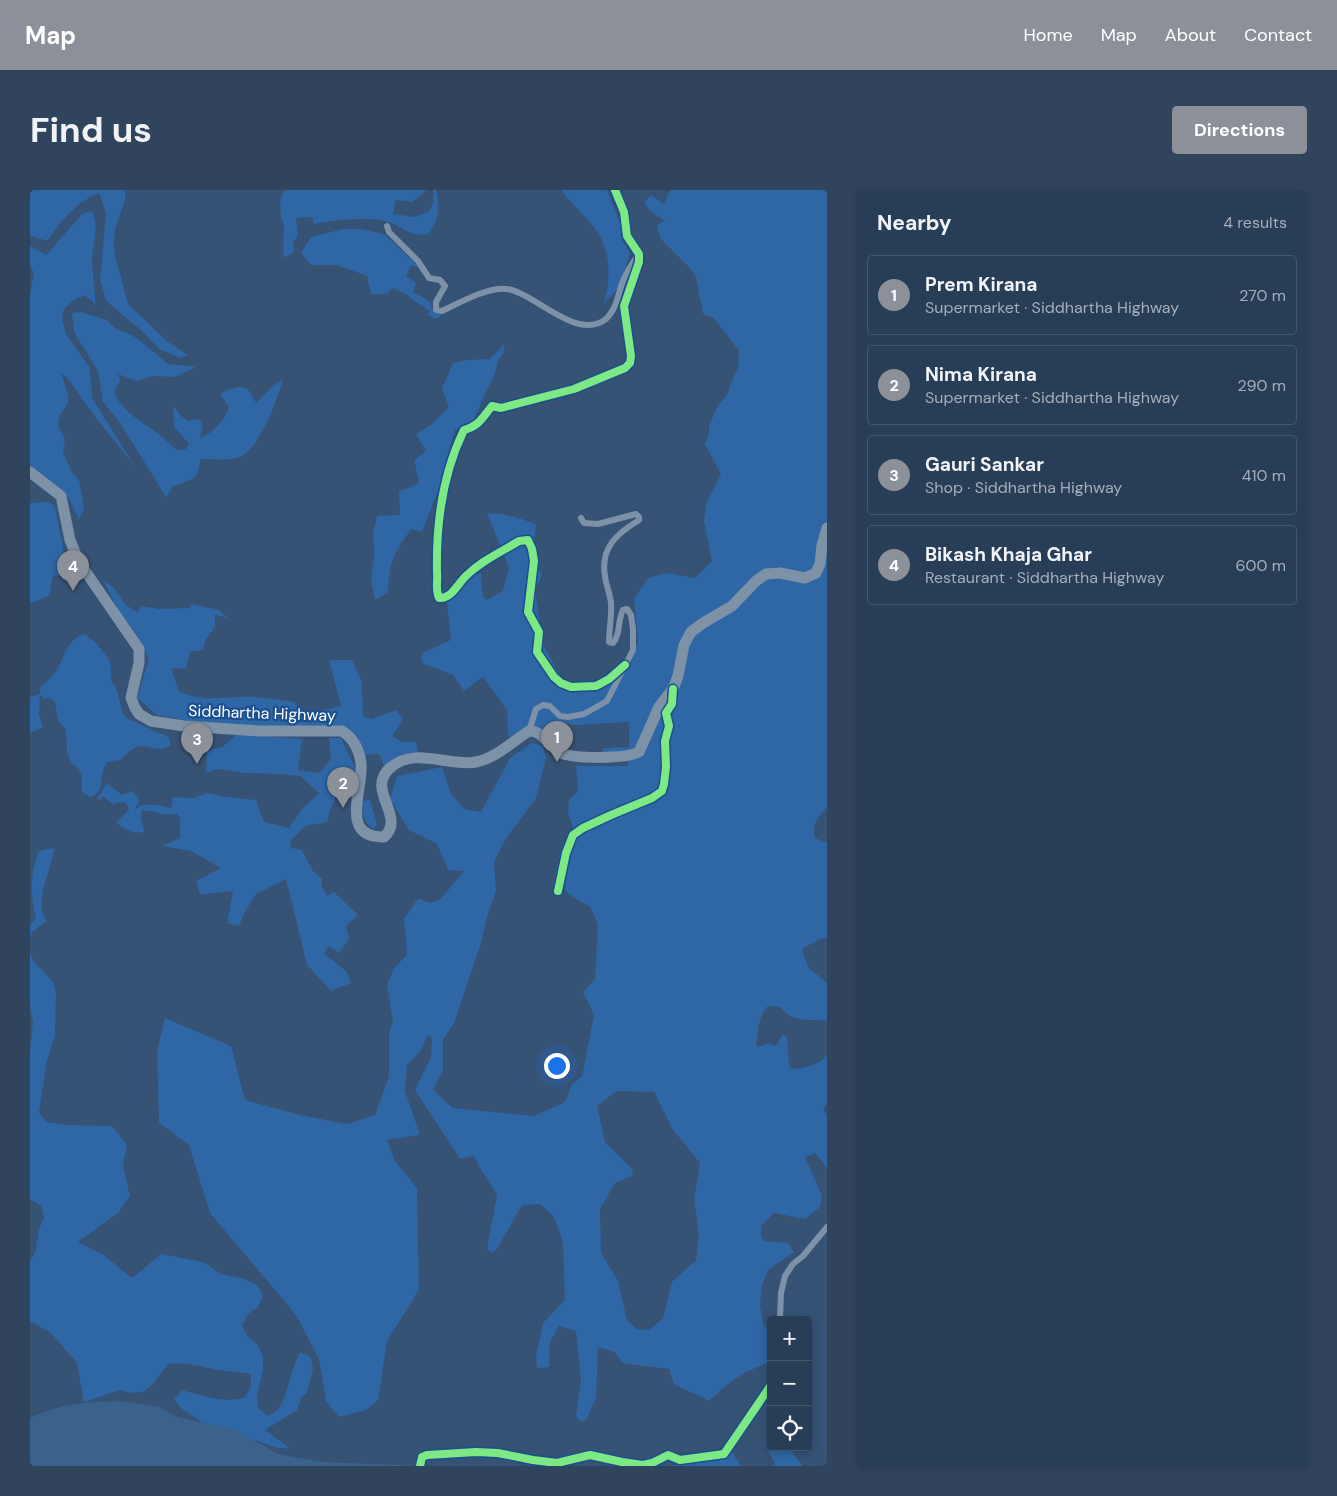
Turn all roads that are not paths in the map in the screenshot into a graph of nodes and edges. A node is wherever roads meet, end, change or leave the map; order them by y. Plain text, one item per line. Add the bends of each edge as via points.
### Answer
1 (615, 190) edge
2 (387, 226) dead end
3 (639, 254) junction
4 (30, 472) edge
5 (581, 518) dead end
6 (827, 528) edge
7 (625, 666) junction
8 (673, 690) junction
9 (529, 731) junction
10 (558, 891) dead end
11 (827, 1227) edge
12 (780, 1316) edge
13 (767, 1391) edge
14 (420, 1465) edge

1 - 3 street via 624,212 627,236
2 - 3 street via 429,278 440,280 445,286 436,302 436,310 442,311 486,291 507,288 553,313 578,323 594,324 606,318 617,301 626,275
3 - 7 street via 624,306 632,356 630,363 574,389 501,408 492,406 481,422 464,430 455,448 440,500 436,541 436,591 439,598 444,598 472,569 519,541 528,540 534,561 528,612 539,632 537,652 554,678 571,687 596,686
4 - 9 highway, Siddhartha Highway via 61,496 70,540 79,562 139,649 131,698 139,714 161,724 184,726 259,731 342,731 352,738 361,764 356,818 360,828 369,836 384,837 390,832 391,818 382,792 383,779 398,762 416,758 478,761 497,754
5 - 7 street via 584,523 598,524 636,514 640,517 622,531 605,555 604,574 611,602 609,642 613,644 616,640 623,610 631,615 633,650
6 - 8 highway via 816,573 805,578 766,574 732,606 691,632 686,638
7 - 9 street via 607,701 584,714 568,717 560,716 550,706 543,705 536,709
8 - 9 highway via 659,707 641,750 631,755 572,756 556,750 537,732
8 - 10 street via 672,704 666,713 670,726 665,741 666,767 662,791 573,835
11 - 12 street via 785,1276
13 - 14 street via 724,1454 680,1460 668,1455 643,1465 590,1455 557,1463 476,1452 427,1455 422,1457

